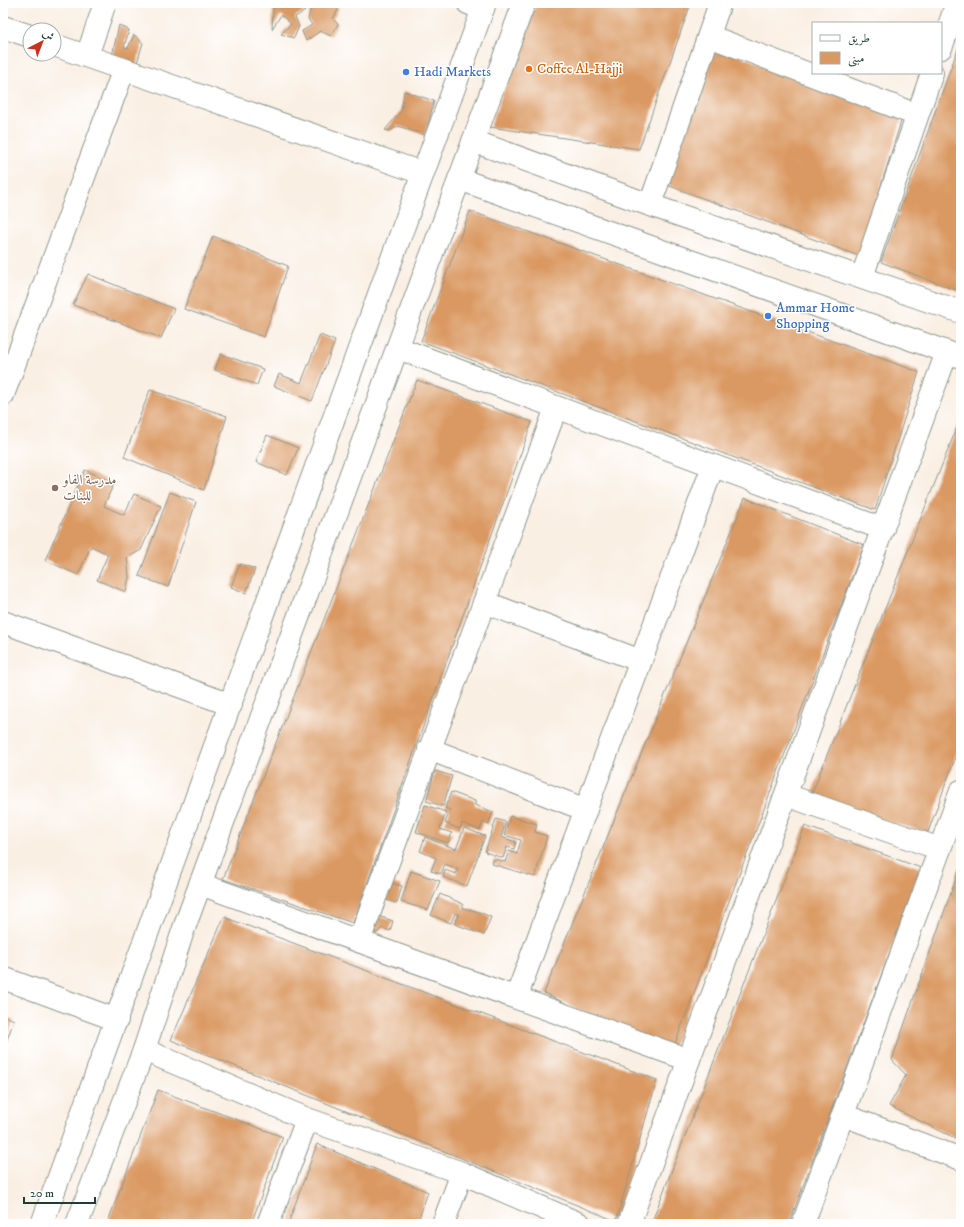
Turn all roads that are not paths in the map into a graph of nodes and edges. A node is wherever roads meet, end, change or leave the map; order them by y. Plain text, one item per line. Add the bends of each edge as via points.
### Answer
1 (105, 3) edge
2 (720, 3) edge
3 (957, 3) edge
4 (479, 5) edge
5 (522, 5) edge
6 (3, 27) edge
7 (22, 33) edge
8 (709, 36) junction
9 (942, 45) edge
10 (62, 47) edge
11 (87, 56) junction
12 (124, 69) junction
13 (932, 74) edge
14 (917, 115) junction
15 (473, 141) junction
16 (422, 173) junction
17 (459, 179) junction
18 (650, 205) junction
19 (862, 277) junction
20 (961, 312) edge
21 (398, 348) junction
22 (954, 354) edge
23 (3, 395) edge
24 (556, 408) junction
25 (713, 466) junction
26 (882, 529) junction
27 (484, 602) junction
28 (3, 622) edge
29 (640, 661) junction
30 (231, 705) junction
31 (430, 749) junction
32 (961, 791) edge
33 (786, 795) junction
34 (586, 810) junction
35 (940, 849) junction
36 (200, 884) junction
37 (161, 898) junction
38 (190, 913) junction
39 (359, 941) junction
40 (143, 947) junction
41 (174, 959) junction
42 (3, 978) edge
43 (516, 998) junction
44 (117, 1020) junction
45 (144, 1050) junction
46 (689, 1060) junction
47 (843, 1115) junction
48 (307, 1119) junction
49 (961, 1159) edge
50 (462, 1173) junction
51 (42, 1224) edge
52 (77, 1224) edge
53 (268, 1224) edge
54 (443, 1224) edge
55 (580, 1224) edge
56 (629, 1224) edge
57 (803, 1224) edge

1 - 11 street
2 - 8 street
3 - 9 street
4 - 16 street
5 - 15 street
6 - 7 street
8 - 14 street
8 - 18 street
10 - 11 street
11 - 12 street
12 - 16 street
12 - 23 street
13 - 14 street
14 - 19 street
15 - 17 street
15 - 18 street
16 - 30 street
17 - 21 street
17 - 22 street
18 - 19 street
19 - 20 street
21 - 24 street
21 - 36 street
22 - 26 street
24 - 25 street
24 - 27 street
25 - 26 street
25 - 29 street
26 - 33 street
27 - 29 street
27 - 31 street
28 - 30 street
29 - 34 street
30 - 37 street
31 - 34 street
31 - 39 street
32 - 35 street
33 - 35 street
33 - 46 street
34 - 43 street
35 - 47 street
36 - 38 street
36 - 39 street
37 - 38 street via 166,909 176,915
37 - 40 street
38 - 41 street
39 - 43 street
40 - 41 street via 151,943 163,944
40 - 44 street
41 - 45 street
42 - 44 street
43 - 46 street
44 - 51 street
45 - 48 street
45 - 52 street
46 - 56 street
47 - 49 street
47 - 57 street
48 - 50 street
48 - 53 street
50 - 54 street
50 - 55 street

